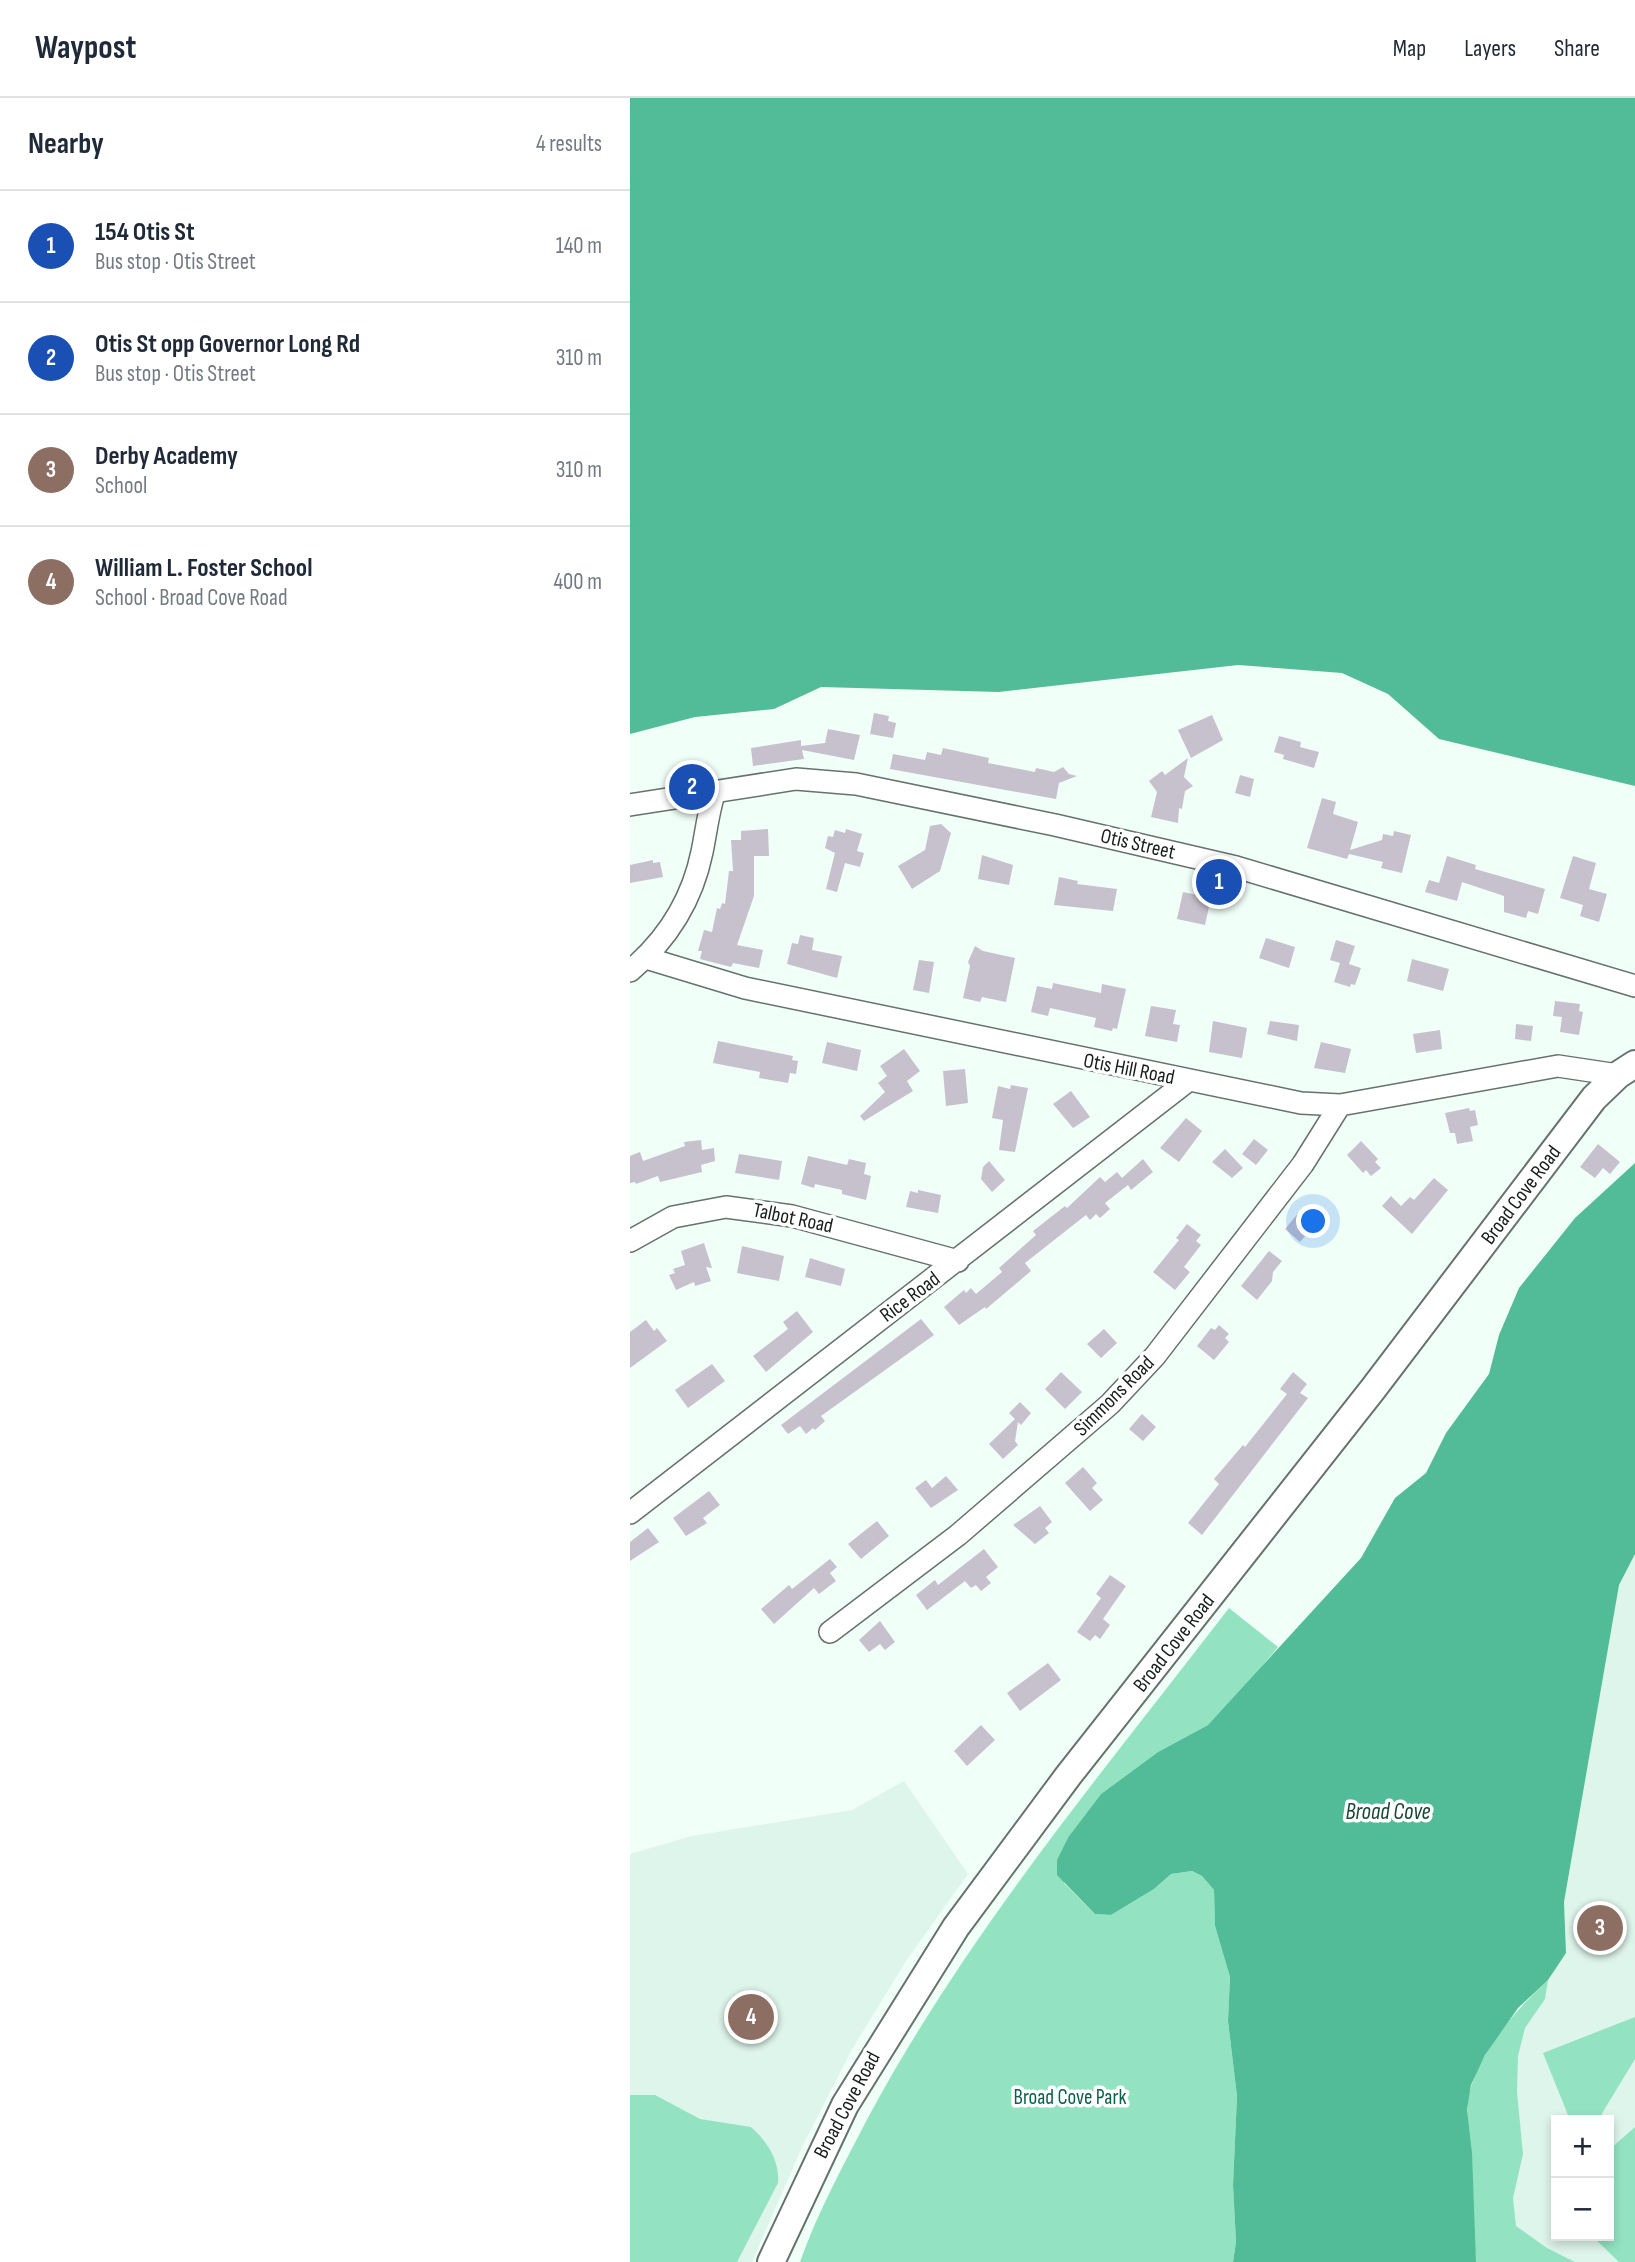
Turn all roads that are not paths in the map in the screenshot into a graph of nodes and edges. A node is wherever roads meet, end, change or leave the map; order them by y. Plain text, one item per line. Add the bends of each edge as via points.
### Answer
1 (713, 794) junction
2 (630, 805) edge
3 (638, 964) edge
4 (1635, 986) edge
5 (1626, 1070) edge
6 (1189, 1080) junction
7 (1340, 1105) junction
8 (630, 1241) edge
9 (958, 1261) junction
10 (630, 1513) edge
11 (830, 1632) dead end
12 (771, 2262) edge

1 - 2 street, Otis Street
1 - 3 street via 694,886 673,926
1 - 4 street, Otis Street via 796,779 829,780 1055,825 1236,867
3 - 6 street, Otis Hill Road
5 - 7 street, Otis Hill Road via 1558,1066
5 - 12 main road, Broad Cove Road via 1594,1098 956,1927 845,2105
6 - 7 street, Otis Hill Road via 1301,1103
6 - 9 street, Rice Road
7 - 11 street, Simmons Road via 1303,1164 1155,1356 1110,1404 958,1535
8 - 9 street, Talbot Road via 673,1217 726,1206 802,1218
9 - 10 street, Rice Road

